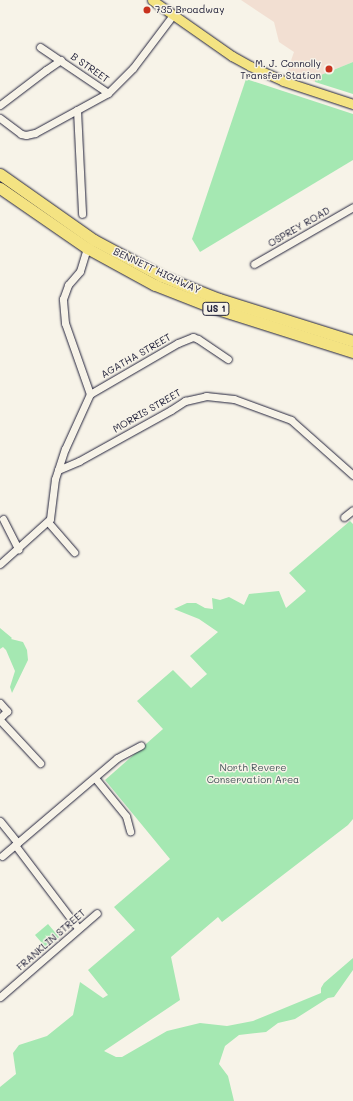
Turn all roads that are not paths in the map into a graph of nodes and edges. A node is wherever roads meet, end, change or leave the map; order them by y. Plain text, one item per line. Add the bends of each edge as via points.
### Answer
1 (152, 0) edge
2 (174, 15) junction
3 (40, 47) dead end
4 (61, 60) junction
5 (108, 93) junction
6 (353, 104) edge
7 (0, 105) edge
8 (77, 110) junction
9 (0, 118) edge
10 (0, 174) edge
11 (0, 188) edge
12 (353, 207) edge
13 (82, 214) dead end
14 (87, 248) junction
15 (254, 264) dead end
16 (353, 341) edge
17 (353, 352) edge
18 (228, 359) dead end
19 (90, 394) junction
20 (58, 470) junction
21 (352, 472) edge
22 (353, 510) edge
23 (344, 517) dead end
24 (3, 519) dead end
25 (48, 522) junction
26 (18, 549) junction
27 (74, 552) dead end
28 (0, 564) edge
29 (0, 703) edge
30 (0, 719) edge
31 (141, 745) dead end
32 (40, 763) dead end
33 (95, 778) junction
34 (0, 821) edge
35 (130, 831) dead end
36 (17, 844) junction
37 (2, 856) dead end
38 (97, 913) dead end
39 (78, 928) junction
40 (0, 997) edge

1 - 2 main road
2 - 5 street via 133,68
2 - 6 main road via 250,66 283,81
3 - 4 street, B STREET
4 - 5 street, B STREET
4 - 7 street, B STREET
5 - 8 street
8 - 9 street via 35,133 26,135
8 - 13 street
10 - 16 highway, BENNETT HIGHWAY / US 1 via 94,240 161,276 220,299
11 - 14 highway, BENNETT HIGHWAY / US 1
12 - 15 street, OSPREY ROAD
14 - 17 highway, BENNETT HIGHWAY / US 1 via 132,274 178,295
14 - 19 street via 80,271 68,286 64,299 65,323
18 - 19 street, AGATHA STREET via 193,337 178,343
19 - 20 street
20 - 21 street, MORRIS STREET via 79,461 185,401 206,396 230,398 291,420
20 - 25 street
22 - 23 street
24 - 26 street
25 - 26 street
25 - 27 street
26 - 28 street
29 - 30 street via 7,711
30 - 32 street
31 - 33 street via 117,758
33 - 35 street via 126,816
33 - 36 street
34 - 36 street
36 - 37 street
36 - 39 street
38 - 39 street, FRANKLIN STREET
39 - 40 street, FRANKLIN STREET

